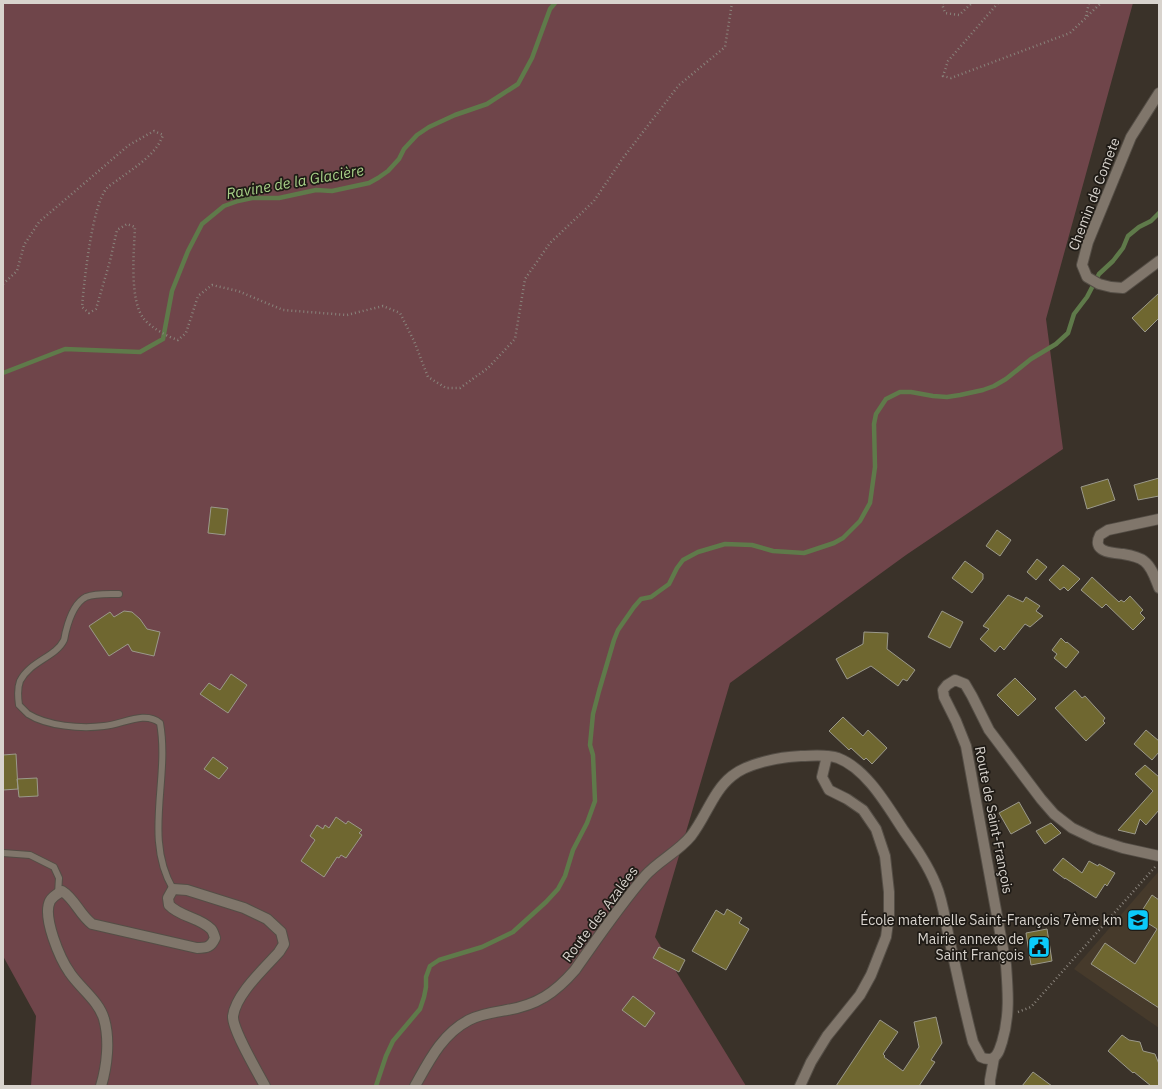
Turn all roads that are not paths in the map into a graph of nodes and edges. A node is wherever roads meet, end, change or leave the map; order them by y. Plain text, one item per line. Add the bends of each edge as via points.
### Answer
1 (1159, 93) edge
2 (1159, 261) edge
3 (1159, 519) edge
4 (1159, 588) edge
5 (119, 594) dead end
6 (827, 756) junction
7 (3, 853) edge
8 (1159, 856) edge
9 (173, 889) junction
10 (58, 894) junction
11 (994, 1058) junction
12 (101, 1086) edge
13 (264, 1086) edge
14 (415, 1086) edge
15 (800, 1086) edge
16 (990, 1086) edge

1 - 2 main road, Chemin de Comete via 1131,137 1088,242 1082,265 1087,277 1100,284 1123,288
3 - 4 main road via 1108,530 1100,535 1098,542 1104,551 1143,560 1150,568
5 - 9 lane via 99,594 86,598 76,605 64,640 25,673 18,692 19,706 28,714 42,720 73,726 106,726 143,717 154,718 160,723 163,743 158,830 160,859
6 - 11 main road via 839,759 866,778 883,798 925,862 936,885 944,912 973,1042 981,1057
6 - 14 main road, Route des Azalées via 794,757 762,763 731,776 693,833 645,876 562,984 538,1001 470,1019 454,1029 440,1045
6 - 15 main road via 822,777 830,790 863,810 876,829 885,856 889,915 886,937 871,975 860,995 827,1036
7 - 10 lane via 30,855 54,867 59,878
8 - 11 main road, Route de Saint-François via 1095,839 1072,828 1054,814 989,730 965,684 955,680 947,685 943,690 944,697 966,746 1006,965 1008,1014 999,1051
9 - 10 main road via 168,898 174,910 203,923 212,930 215,938 208,948 197,948 92,924 84,918 70,896 62,892
9 - 13 main road via 187,890 244,908 267,919 281,932 284,944 238,1001 233,1018 239,1036
10 - 12 main road via 49,902 48,916 58,951 104,1018 108,1041
11 - 16 main road, Route de Saint-François

